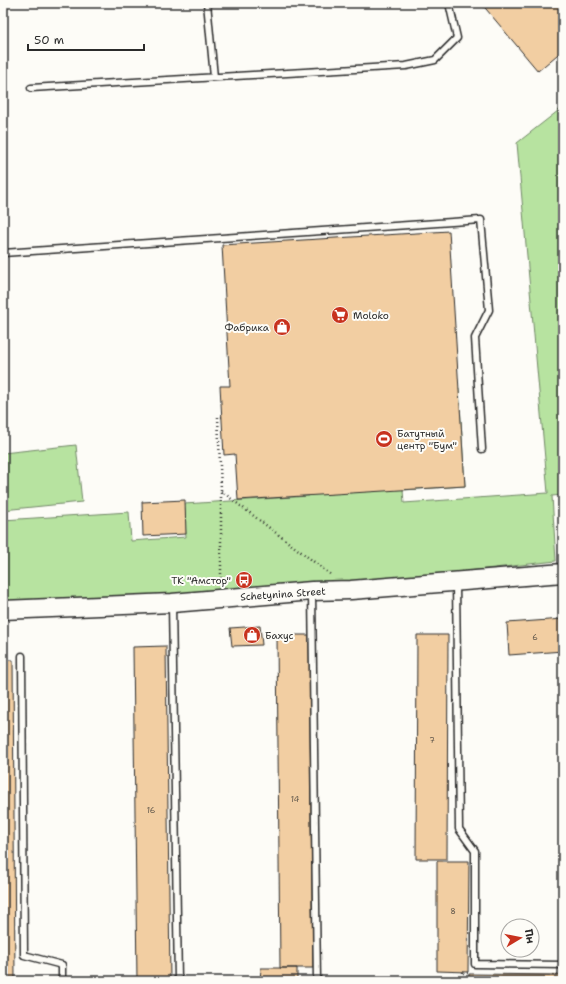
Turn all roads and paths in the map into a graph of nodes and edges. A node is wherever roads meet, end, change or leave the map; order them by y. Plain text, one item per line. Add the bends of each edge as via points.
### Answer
1 (207, 3) edge
2 (449, 3) edge
3 (214, 77) junction
4 (31, 88) dead end
5 (3, 253) edge
6 (222, 417) dead end
7 (482, 449) dead end
8 (221, 490) junction
9 (563, 573) edge
10 (456, 581) junction
11 (351, 590) junction
12 (312, 591) junction
13 (222, 599) junction
14 (172, 603) junction
15 (3, 610) edge
16 (22, 656) dead end
17 (563, 965) edge
18 (62, 981) edge
19 (178, 981) edge
20 (317, 981) edge

1 - 3 lane
2 - 3 lane via 456,38 435,60 406,66
3 - 4 lane
5 - 7 lane via 481,220 489,310 475,338
6 - 8 path via 218,417
8 - 11 path
8 - 13 path
9 - 10 street, Schetynina Street
10 - 11 street, Schetynina Street
10 - 17 lane via 459,829 475,851 475,964
11 - 12 street, Schetynina Street
12 - 13 street, Schetynina Street
12 - 20 lane
13 - 14 street, Schetynina Street
14 - 15 street, Schetynina Street
14 - 19 lane
16 - 18 lane via 24,956 62,965

